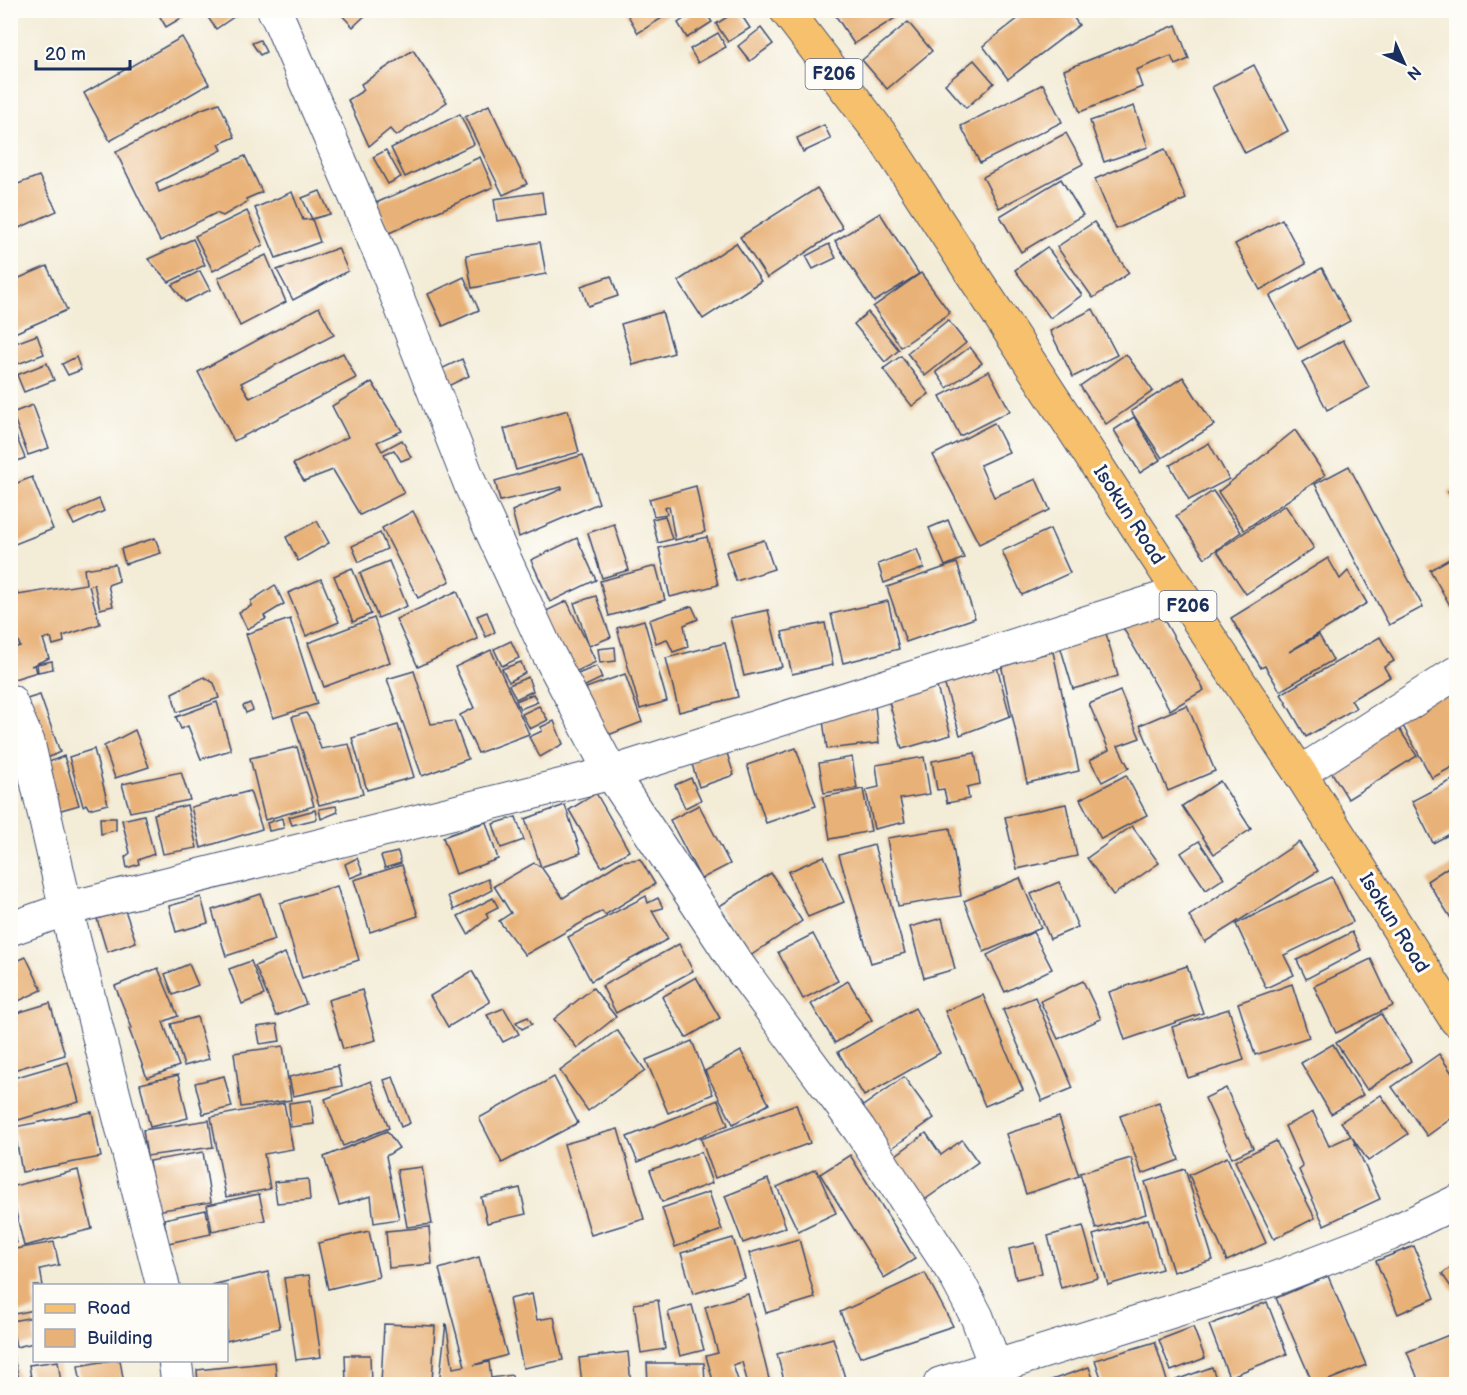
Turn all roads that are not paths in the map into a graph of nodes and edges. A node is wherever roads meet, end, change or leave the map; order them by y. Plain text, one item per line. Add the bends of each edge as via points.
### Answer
1 (273, 10) edge
2 (786, 10) edge
3 (1180, 593) junction
4 (1456, 673) edge
5 (10, 700) edge
6 (611, 773) junction
7 (1300, 773) junction
8 (66, 909) junction
9 (10, 929) edge
10 (1456, 1020) edge
11 (1456, 1202) edge
12 (162, 1284) edge
13 (175, 1362) edge
14 (999, 1376) edge
15 (178, 1384) edge
16 (940, 1384) edge

1 - 6 street via 405,313 471,486 547,651
2 - 3 main road, Isokun Road / F206 via 883,137
3 - 6 street
3 - 7 main road, Isokun Road / F206
4 - 7 street
5 - 8 street via 28,742
6 - 8 street
6 - 14 street via 735,961 859,1129 949,1266 977,1317
7 - 10 main road, Isokun Road / F206
8 - 9 street
8 - 12 street
11 - 14 street via 1390,1234 1268,1281
13 - 15 street
14 - 16 street

